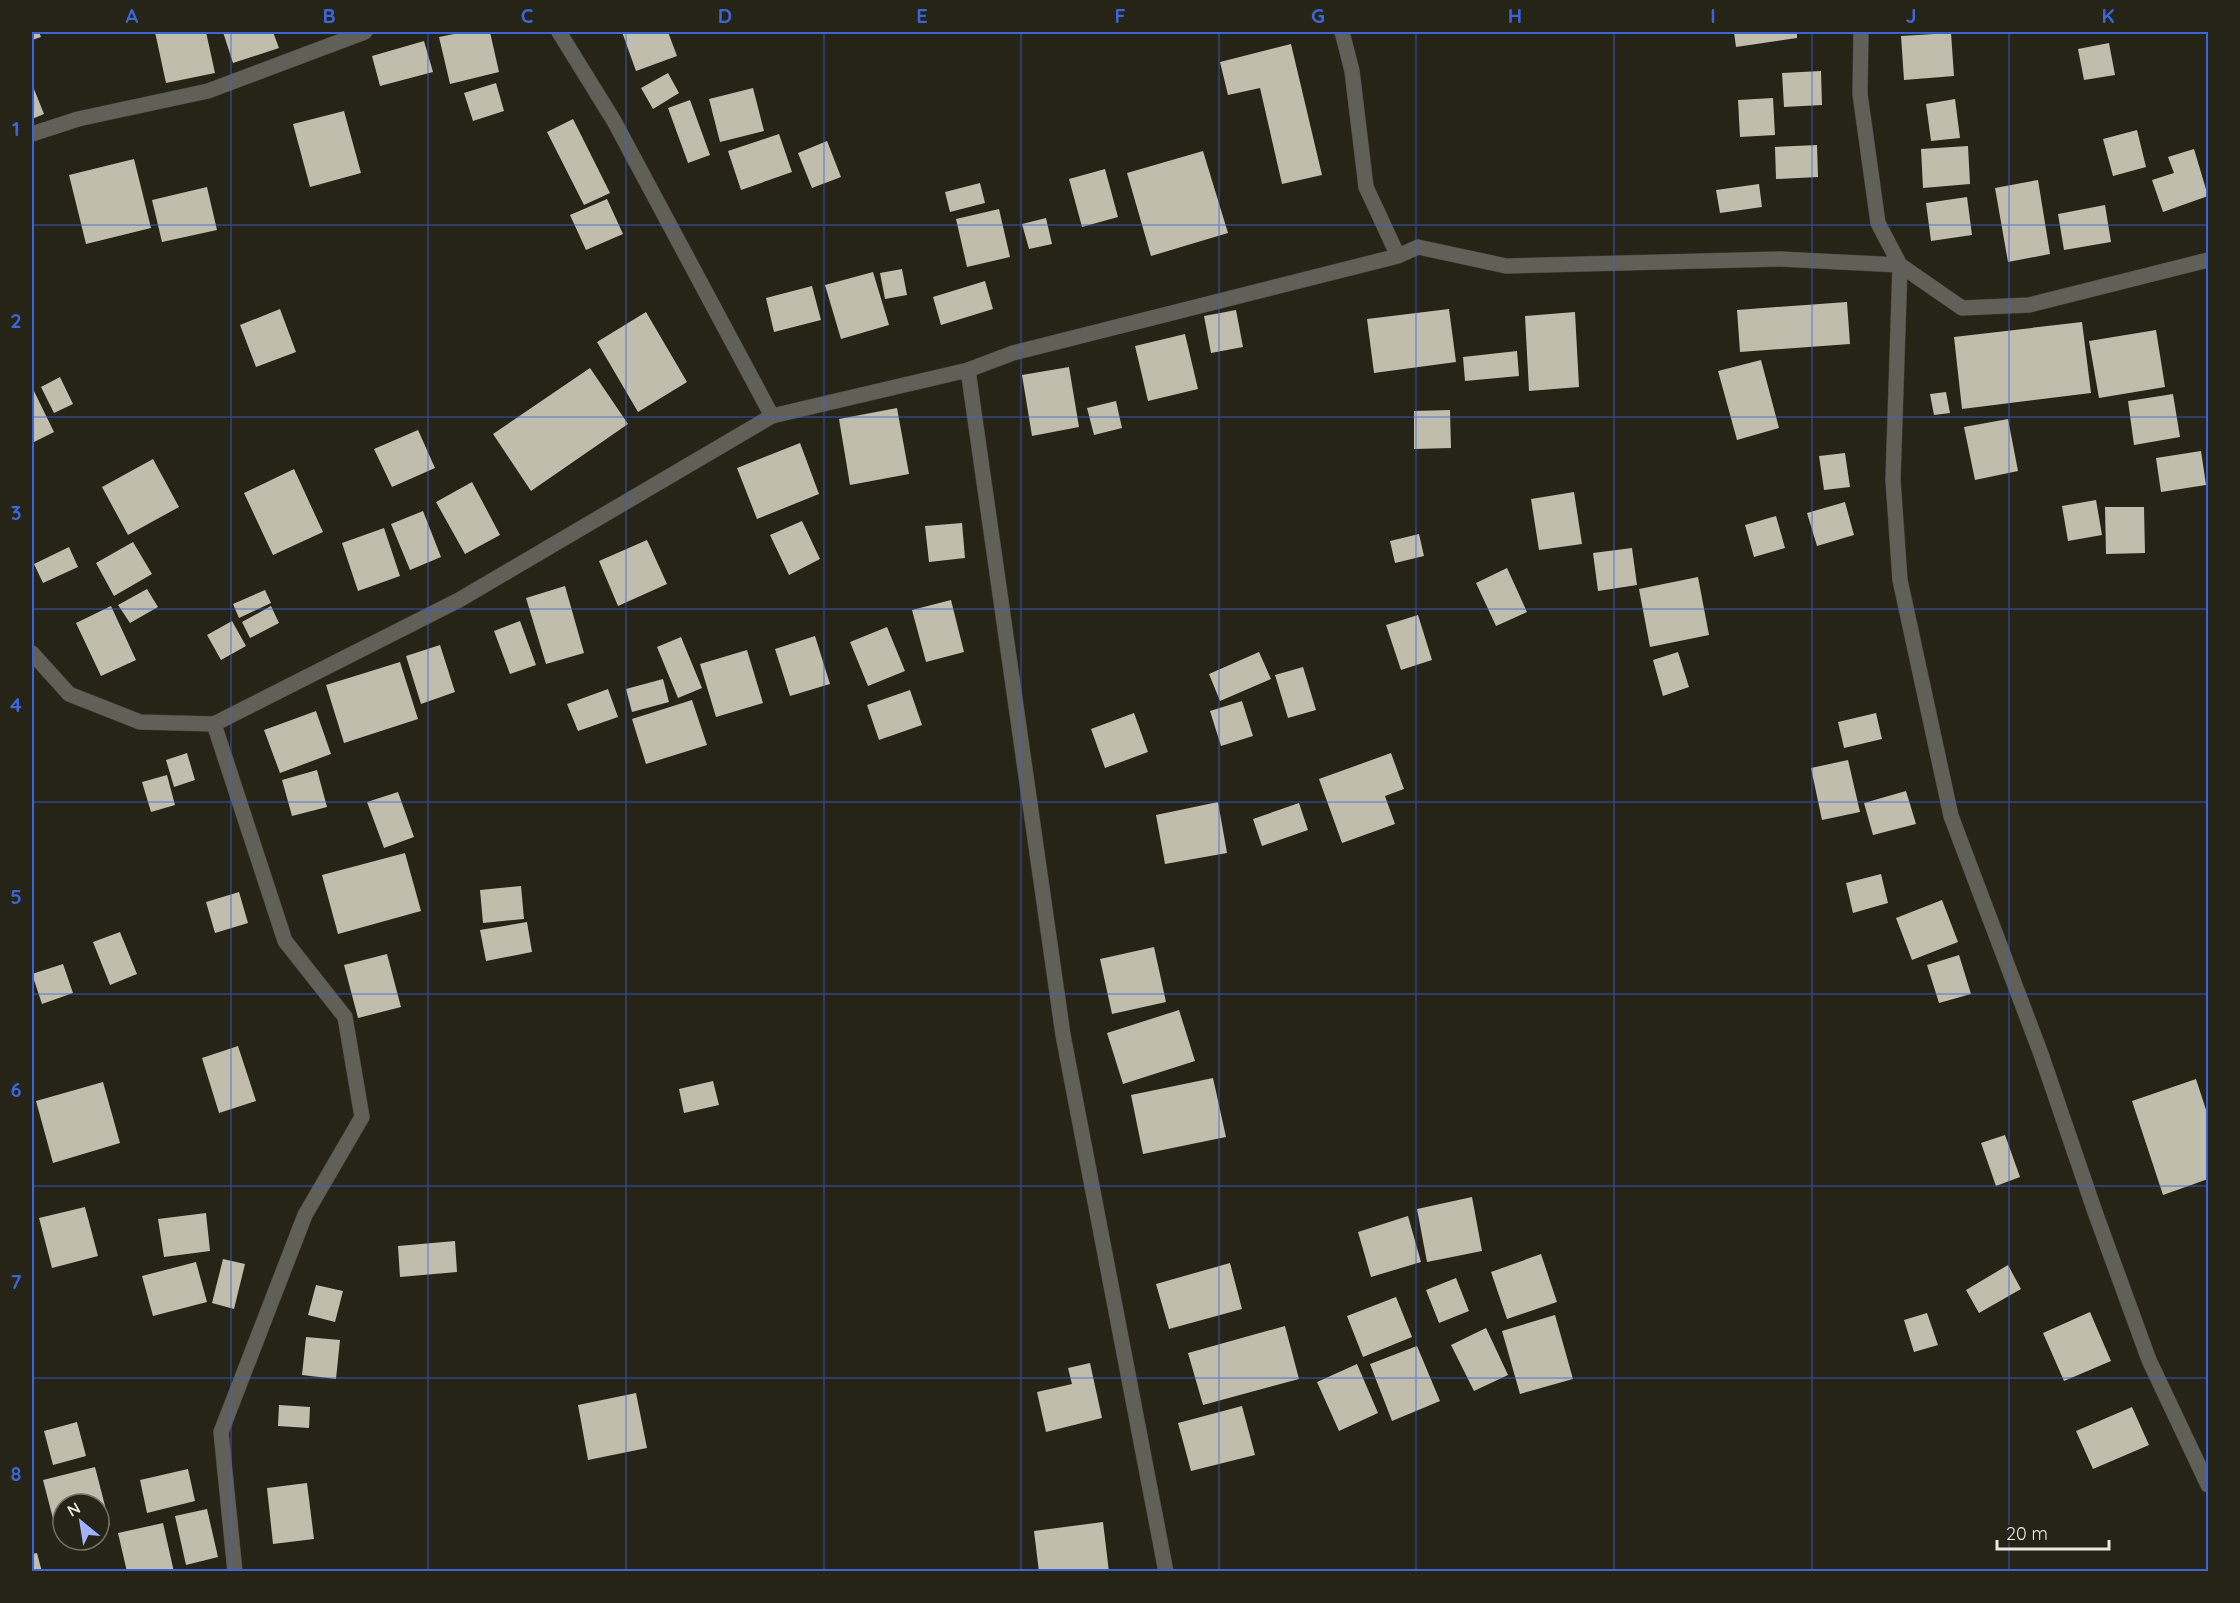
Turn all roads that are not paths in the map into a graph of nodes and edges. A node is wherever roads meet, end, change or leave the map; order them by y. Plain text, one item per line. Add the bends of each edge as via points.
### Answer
1 (365, 32) edge
2 (559, 32) edge
3 (1342, 32) edge
4 (1861, 32) edge
5 (32, 134) edge
6 (1398, 256) junction
7 (2208, 260) edge
8 (1900, 266) junction
9 (968, 370) junction
10 (772, 416) junction
11 (32, 653) edge
12 (213, 724) junction
13 (2208, 1481) edge
14 (235, 1572) edge
15 (1166, 1572) edge

1 - 5 street via 208,91 78,119
2 - 10 street via 614,121
3 - 6 street via 1352,71 1366,187
4 - 8 street via 1860,94 1878,223
6 - 8 street via 1419,247 1506,266 1780,259
6 - 9 street via 1013,353
7 - 8 street via 2030,305 1962,308
8 - 13 street via 1893,480 1900,580 1951,816 2042,1054 2094,1212 2149,1360
9 - 10 street
9 - 15 street via 1063,1035
10 - 12 street via 459,600
11 - 12 street via 69,694 140,722
12 - 14 street via 285,941 345,1017 362,1117 305,1215 221,1432

